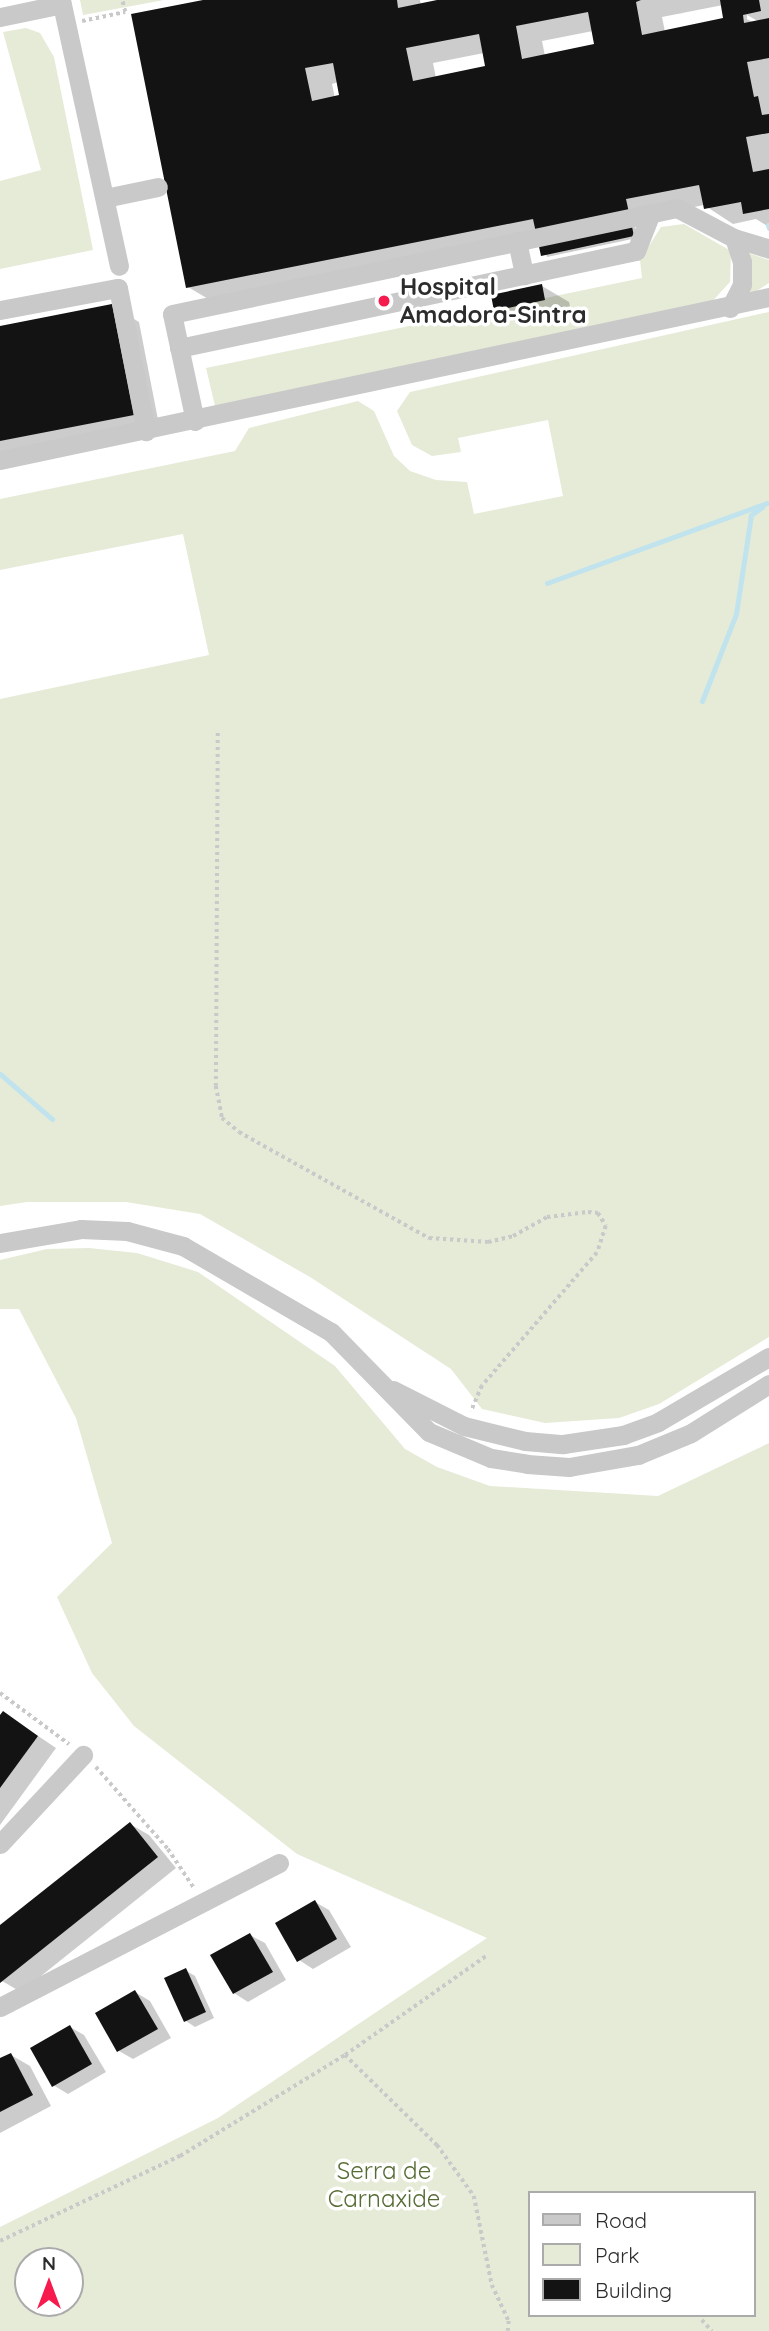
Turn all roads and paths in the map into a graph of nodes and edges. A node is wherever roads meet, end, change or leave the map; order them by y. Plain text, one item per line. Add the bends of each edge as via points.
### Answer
1 (122, 0) edge
2 (62, 2) edge
3 (0, 17) edge
4 (81, 21) dead end
5 (158, 187) dead end
6 (105, 198) junction
7 (651, 213) junction
8 (734, 238) junction
9 (517, 241) junction
10 (769, 249) edge
11 (119, 266) dead end
12 (524, 275) junction
13 (769, 298) edge
14 (730, 308) junction
15 (0, 310) edge
16 (179, 348) junction
17 (195, 421) junction
18 (146, 431) junction
19 (0, 460) edge
20 (218, 733) dead end
21 (0, 1243) edge
22 (769, 1357) edge
23 (769, 1384) edge
24 (389, 1388) junction
25 (464, 1426) junction
26 (0, 1693) edge
27 (83, 1755) junction
28 (0, 1844) edge
29 (279, 1863) dead end
30 (203, 1902) junction
31 (486, 1956) dead end
32 (0, 2007) edge
33 (345, 2054) junction
34 (0, 2241) edge
35 (702, 2320) dead end
36 (508, 2331) edge
37 (712, 2331) edge

1 - 4 path via 125,12
2 - 3 street
2 - 6 street
5 - 6 street
6 - 11 street
7 - 8 street via 677,208
7 - 9 street
7 - 12 street via 636,251
8 - 10 street
8 - 14 street via 742,262 742,284
9 - 12 street
9 - 16 street via 172,314
12 - 16 street
13 - 14 street
14 - 17 street
15 - 18 street via 118,288
16 - 17 street
17 - 18 street
18 - 19 street
20 - 25 path via 216,1086 222,1118 239,1132 429,1238 488,1242 513,1236 547,1217 588,1212 598,1213 606,1226 597,1253 482,1387
21 - 24 street via 81,1229 127,1231 183,1246 331,1332
22 - 25 street via 678,1413 623,1435 563,1444 525,1441
23 - 24 street via 667,1444 618,1460 569,1467 527,1464 459,1447 409,1417
24 - 25 street
26 - 27 path
27 - 28 street
27 - 30 path via 160,1839
29 - 30 street
30 - 32 street
31 - 33 path
33 - 34 path via 180,2156
33 - 36 path via 437,2146 474,2196 492,2285 509,2321
35 - 37 path

